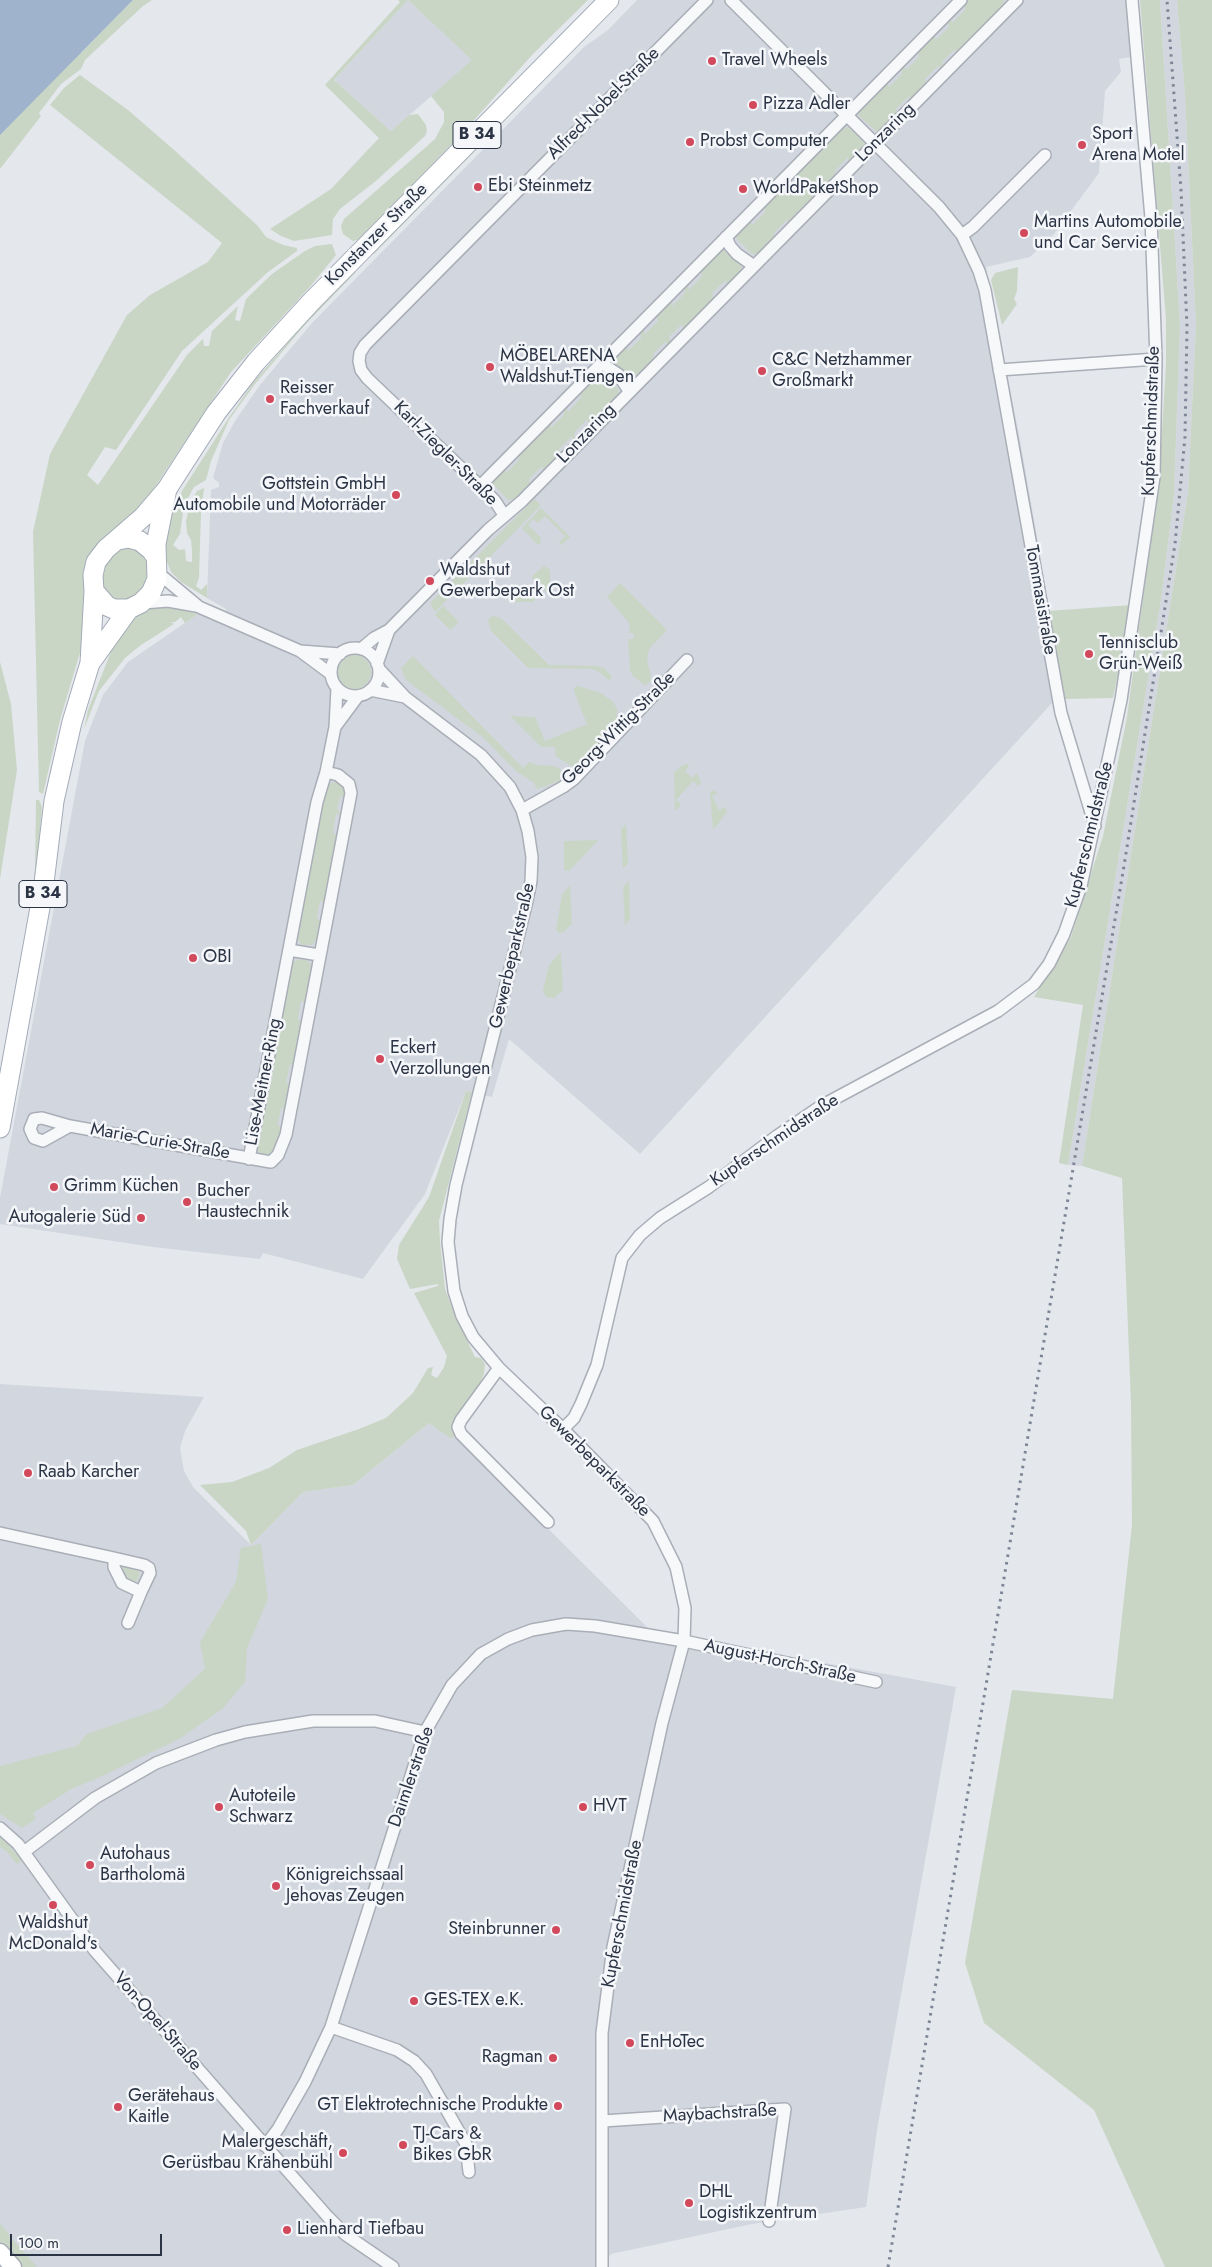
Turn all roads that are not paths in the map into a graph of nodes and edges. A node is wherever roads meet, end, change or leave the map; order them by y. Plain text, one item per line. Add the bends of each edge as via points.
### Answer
1 (609, 0) edge
2 (707, 0) edge
3 (731, 0) edge
4 (961, 0) edge
5 (1017, 0) edge
6 (1132, 0) edge
7 (847, 115) junction
8 (876, 144) junction
9 (1045, 155) dead end
10 (962, 235) junction
11 (726, 237) junction
12 (754, 266) junction
13 (1156, 359) junction
14 (358, 362) joint
15 (601, 363) junction
16 (999, 370) junction
17 (629, 391) junction
18 (480, 486) junction
19 (167, 489) junction
20 (504, 515) junction
21 (118, 540) junction
22 (157, 564) junction
23 (94, 591) junction
24 (135, 606) junction
25 (200, 607) junction
26 (389, 630) junction
27 (361, 649) junction
28 (300, 651) junction
29 (340, 654) junction
30 (687, 660) dead end
31 (90, 663) junction
32 (378, 667) junction
33 (331, 674) junction
34 (337, 688) junction
35 (370, 690) junction
36 (358, 696) junction
37 (405, 697) junction
38 (335, 727) junction
39 (326, 772) junction
40 (522, 810) junction
41 (1095, 826) junction
42 (289, 950) junction
43 (319, 955) junction
44 (70, 1126) dead end
45 (0, 1128) edge
46 (249, 1158) junction
47 (498, 1368) junction
48 (563, 1429) junction
49 (548, 1522) dead end
50 (0, 1533) edge
51 (114, 1558) junction
52 (676, 1567) joint
53 (141, 1592) junction
54 (128, 1623) dead end
55 (684, 1641) junction
56 (876, 1682) dead end
57 (425, 1732) junction
58 (0, 1828) edge
59 (24, 1852) junction
60 (331, 2027) junction
61 (603, 2122) junction
62 (266, 2146) junction
63 (468, 2172) dead end
64 (770, 2222) dead end
65 (0, 2252) edge
66 (13, 2267) edge
67 (393, 2267) edge
68 (602, 2267) edge

1 - 19 main road, Konstanzer Straße / B 34 via 281,332 216,413
2 - 14 street, Alfred-Nobel-Straße via 365,345
3 - 7 street, Tommasistraße
4 - 7 street
5 - 8 street, Lonzaring
6 - 13 street, Kupferschmidstraße via 1151,218
7 - 8 street, Tommasistraße
7 - 11 street
8 - 10 street, Tommasistraße via 939,207
8 - 12 street, Lonzaring
9 - 10 street
10 - 16 street, Tommasistraße via 985,290
11 - 12 street via 737,254
11 - 15 street
12 - 17 street, Lonzaring
13 - 16 street
13 - 41 street, Kupferschmidstraße via 1154,476 1121,700
14 - 18 street, Karl-Ziegler-Straße via 367,378
15 - 17 street via 618,374
15 - 18 street
16 - 41 street, Tommasistraße via 1061,713
17 - 20 street, Lonzaring via 522,501
18 - 20 street, Karl-Ziegler-Straße
19 - 21 main road, Konstanzer Straße / B 34
19 - 22 main road, Konstanzer Straße / B 34 via 158,531
20 - 26 street, Karl-Ziegler-Straße
21 - 22 main road via 140,541 152,550
21 - 23 main road, Konstanzer Straße / B 34 via 96,562
22 - 24 main road, Konstanzer Straße / B 34 via 157,579 151,593
22 - 25 street
23 - 24 main road via 114,609
23 - 31 main road, B 34
24 - 25 street via 168,601
24 - 31 main road, B 34
25 - 28 street
26 - 27 street, Karl-Ziegler-Straße
26 - 32 street, Karl-Ziegler-Straße
27 - 29 street
27 - 32 street, Gewerbeparkstraße via 374,658
28 - 29 street
28 - 33 street
29 - 33 street via 335,659
30 - 40 street, Georg-Wittig-Straße via 574,779
31 - 45 main road, B 34 via 72,722 54,801 44,891
32 - 35 street via 376,684
32 - 37 street, Gewerbeparkstraße
33 - 34 street
34 - 36 street via 343,693
34 - 38 street, Lise-Meitner-Ring
35 - 36 street
35 - 37 street, Gewerbeparkstraße
36 - 38 street, Lise-Meitner-Ring
37 - 40 street, Gewerbeparkstraße via 481,755 510,787
38 - 39 street, Lise-Meitner-Ring
39 - 42 street, Lise-Meitner-Ring via 317,802
39 - 43 street, Lise-Meitner-Ring via 338,775 349,784 351,793
40 - 47 street, Gewerbeparkstraße via 531,849 531,881 456,1185 448,1242 454,1291 462,1316 473,1337
41 - 48 street, Kupferschmidstraße via 1081,886 1064,934 1049,964 1034,984 998,1011 821,1106 640,1235 622,1258 597,1365 574,1418
42 - 43 street
42 - 46 street, Lise-Meitner-Ring
43 - 46 street, Lise-Meitner-Ring via 286,1135 278,1156 271,1162
44 - 46 street, Marie-Curie-Straße
47 - 48 street, Gewerbeparkstraße
47 - 49 street via 458,1427 461,1434
48 - 52 street, Gewerbeparkstraße via 653,1521
50 - 51 street
51 - 53 street via 114,1567 122,1583
51 - 53 street via 148,1568 150,1573
52 - 55 street, Kupferschmidstraße via 685,1608
53 - 54 street
55 - 56 street, August-Horch-Straße
55 - 57 street, Daimlerstraße via 595,1626 566,1624 532,1630 481,1654 452,1685
55 - 61 street, Kupferschmidstraße via 662,1723 613,1947 602,2033
57 - 59 street via 376,1721 313,1721 216,1740 156,1763 94,1798
57 - 60 street, Daimlerstraße
58 - 59 street, Von-Opel-Straße
59 - 62 street, Von-Opel-Straße via 95,1951
60 - 62 street, Daimlerstraße via 305,2082
60 - 63 street via 397,2050 414,2061 426,2074 466,2144
61 - 64 street, Maybachstraße via 785,2109
61 - 68 street, Kupferschmidstraße
62 - 67 street, Von-Opel-Straße via 346,2235
65 - 66 main road

